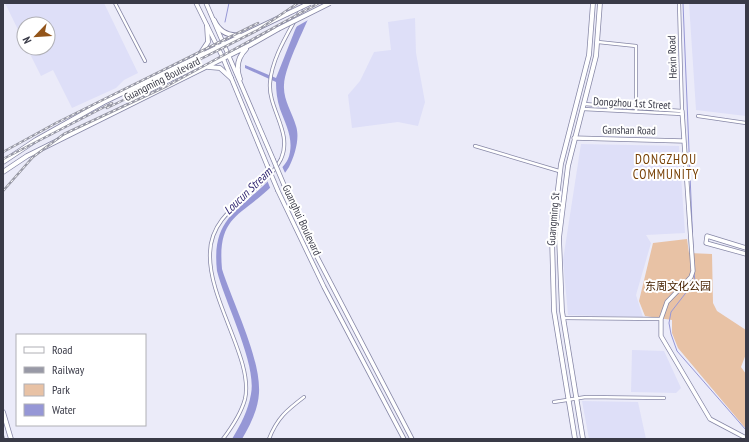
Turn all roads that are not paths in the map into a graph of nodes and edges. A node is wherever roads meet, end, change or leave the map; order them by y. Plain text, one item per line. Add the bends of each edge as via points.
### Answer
1 (115, 3) edge
2 (196, 3) edge
3 (206, 3) edge
4 (304, 3) edge
5 (310, 3) edge
6 (330, 3) edge
7 (593, 3) edge
8 (600, 3) edge
9 (679, 3) edge
10 (214, 20) junction
11 (207, 26) junction
12 (246, 34) junction
13 (598, 42) junction
14 (224, 44) junction
15 (250, 45) junction
16 (218, 47) junction
17 (230, 55) junction
18 (196, 58) junction
19 (223, 58) junction
20 (145, 61) dead end
21 (204, 68) junction
22 (231, 78) junction
23 (240, 79) junction
24 (583, 106) junction
25 (636, 110) junction
26 (682, 112) junction
27 (698, 116) dead end
28 (746, 123) edge
29 (574, 138) junction
30 (683, 141) junction
31 (475, 146) dead end
32 (3, 162) edge
33 (560, 171) junction
34 (3, 172) edge
35 (746, 248) edge
36 (746, 254) edge
37 (563, 318) junction
38 (661, 320) junction
39 (304, 397) dead end
40 (575, 398) junction
41 (664, 398) dead end
42 (568, 399) junction
43 (554, 402) dead end
44 (3, 412) edge
45 (3, 421) edge
46 (746, 438) edge
47 (11, 439) edge
48 (223, 439) edge
49 (269, 439) edge
50 (404, 439) edge
51 (412, 439) edge
52 (575, 439) edge
53 (583, 439) edge

1 - 20 street
2 - 11 main road, Guanghui Boulevard
3 - 10 main road, Guanghui Boulevard
4 - 48 street via 272,71 270,84 270,94 284,135 281,159 265,180 223,217 217,226 210,254 217,296 246,381 241,412
5 - 12 main road, Guangming Boulevard, bridge
6 - 15 main road, Guangming Boulevard, bridge
7 - 33 main road, Guangming St via 588,59
8 - 13 main road, Guangming St
9 - 26 street, Hexin Road
10 - 12 main road via 227,34
10 - 14 main road, Guanghui Boulevard
11 - 16 main road, Guanghui Boulevard
11 - 18 main road via 206,46
12 - 14 main road, Guangming Boulevard
13 - 24 main road, Guangming St
13 - 25 street via 636,46
14 - 16 main road, Guangming Boulevard
14 - 17 main road, Guanghui Boulevard
15 - 17 main road, Guangming Boulevard
15 - 23 main road via 238,60
16 - 18 main road, Guangming Boulevard
16 - 19 main road, Guanghui Boulevard
17 - 19 main road, Guangming Boulevard
17 - 23 main road, Guanghui Boulevard
18 - 32 main road, Guangming Boulevard via 104,102 36,140
19 - 21 main road, Guangming Boulevard
19 - 22 main road, Guanghui Boulevard
21 - 22 main road via 220,68
21 - 34 main road, Guangming Boulevard via 27,156
22 - 50 main road, Guanghui Boulevard, bridge via 288,215
23 - 51 main road, Guanghui Boulevard, bridge via 314,251
24 - 25 street, Dongzhou 1st Street
24 - 29 main road, Guangming St
25 - 26 street, Dongzhou 1st Street
26 - 30 main road
27 - 28 street
29 - 30 main road, Ganshan Road
29 - 37 main road, Guangming St via 565,180 560,225 559,267
30 - 38 main road via 693,271 691,277 667,302
31 - 33 street
33 - 42 main road, Guangming St via 553,224 552,282 554,312
35 - 36 main road via 707,236 706,244
37 - 38 street
37 - 40 main road, Guangming St
38 - 46 main road via 661,336 710,419
39 - 49 street via 280,416
40 - 41 street
40 - 42 street
40 - 53 main road, Guangming St
42 - 43 street
42 - 52 main road, Guangming St
44 - 47 main road
45 - 47 main road

